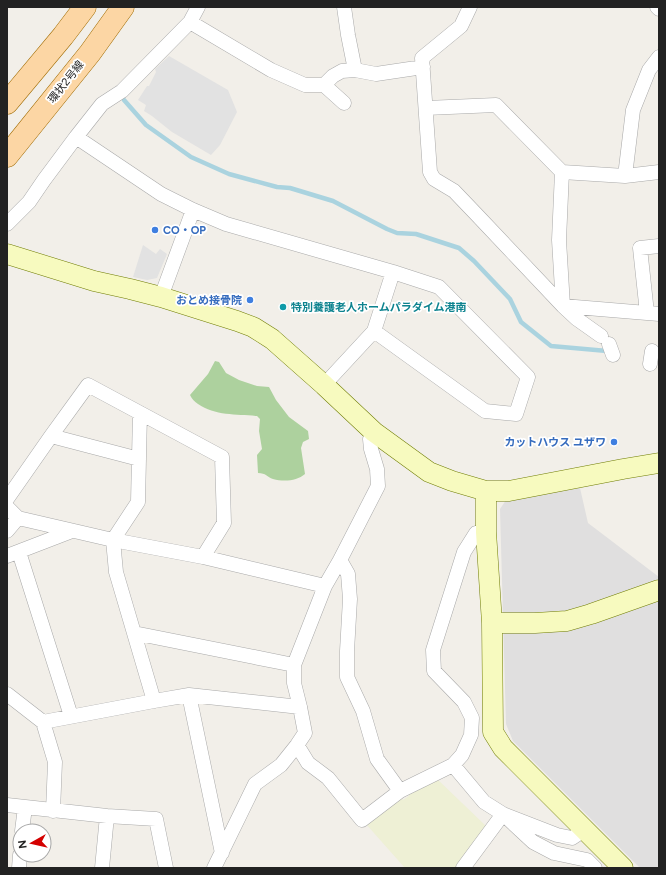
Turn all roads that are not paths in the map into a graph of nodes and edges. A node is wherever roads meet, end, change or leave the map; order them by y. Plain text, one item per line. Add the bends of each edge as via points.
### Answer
1 (85, 7) edge
2 (123, 7) edge
3 (198, 7) edge
4 (344, 7) edge
5 (470, 7) edge
6 (190, 22) junction
7 (659, 57) edge
8 (423, 67) junction
9 (355, 70) junction
10 (324, 85) junction
11 (7, 103) edge
12 (344, 104) dead end
13 (426, 108) junction
14 (76, 137) junction
15 (7, 156) edge
16 (562, 172) junction
17 (659, 172) edge
18 (625, 176) junction
19 (193, 210) junction
20 (7, 224) edge
21 (659, 246) edge
22 (7, 254) edge
23 (393, 272) junction
24 (160, 297) junction
25 (563, 306) junction
26 (653, 313) edge
27 (374, 331) junction
28 (607, 345) dead end
29 (324, 385) junction
30 (140, 413) junction
31 (374, 432) junction
32 (51, 436) junction
33 (139, 459) junction
34 (659, 463) edge
35 (486, 491) junction
36 (7, 499) edge
37 (7, 507) edge
38 (18, 518) junction
39 (7, 531) edge
40 (72, 531) junction
41 (486, 532) junction
42 (113, 540) junction
43 (13, 554) edge
44 (204, 558) junction
45 (340, 560) junction
46 (325, 586) junction
47 (659, 590) edge
48 (492, 623) junction
49 (134, 633) junction
50 (294, 665) junction
51 (7, 694) edge
52 (189, 695) junction
53 (154, 701) junction
54 (300, 707) junction
55 (71, 716) junction
56 (43, 722) junction
57 (297, 745) junction
58 (453, 765) junction
59 (400, 791) junction
60 (7, 805) edge
61 (25, 807) junction
62 (52, 811) junction
63 (503, 814) junction
64 (107, 816) junction
65 (23, 823) edge
66 (584, 830) junction
67 (222, 853) junction
68 (102, 868) edge
69 (166, 868) edge
70 (214, 868) edge
71 (463, 868) edge
72 (594, 868) edge
73 (623, 868) edge

1 - 11 main road
2 - 15 main road, 環状2号線 via 90,53
3 - 6 street
4 - 9 street
5 - 8 street via 461,26 422,58
6 - 10 street via 271,70 305,85
6 - 14 street via 122,91 102,104
7 - 18 street via 649,70 633,110
8 - 9 street via 376,74
8 - 13 street
9 - 10 street via 342,71
10 - 12 street
13 - 16 street via 496,105
13 - 25 street via 430,172 434,179 454,191
14 - 19 street via 161,194
14 - 20 street via 30,202
16 - 18 street
16 - 25 street via 559,240
17 - 18 street
19 - 23 street via 226,224
19 - 24 street
21 - 26 street via 640,248
22 - 24 street via 94,281
23 - 27 street
23 - 27 street via 439,287 528,377 516,414 485,411
24 - 29 street via 253,327 272,339
25 - 26 street
25 - 28 street
27 - 29 street
29 - 31 street
30 - 32 street via 88,385
30 - 33 street
30 - 44 street via 222,457 224,523
31 - 35 street via 429,472
31 - 45 street via 370,439 378,486
32 - 33 street
32 - 36 street
33 - 42 street via 138,502
34 - 35 street via 509,491
35 - 41 street
37 - 38 street
38 - 39 street
38 - 40 street
40 - 42 street
40 - 43 street
41 - 48 street
41 - 58 street via 476,533 464,552 433,650 434,671 464,702 472,718 472,735 462,755
42 - 44 street
42 - 49 street via 116,572
43 - 55 street
44 - 46 street
45 - 46 street
45 - 59 street via 348,574 350,599 347,677 363,711 377,759
46 - 50 street
47 - 48 street via 567,621
48 - 66 street via 493,732 503,748
49 - 50 street
49 - 53 street
50 - 54 street via 294,683
51 - 56 street
52 - 53 street
52 - 54 street
52 - 67 street
53 - 55 street
54 - 57 street via 305,733
55 - 56 street
56 - 62 street via 55,762
57 - 59 street via 308,763 328,778 362,820
57 - 67 street via 280,765 255,784
58 - 59 street
58 - 63 street via 484,802
60 - 61 street
61 - 62 street
61 - 65 street
62 - 64 street
63 - 66 street via 557,835 572,838
63 - 71 street
63 - 72 street via 533,842 554,853 587,860
64 - 68 street
64 - 69 street via 156,819
66 - 73 street
67 - 70 street

